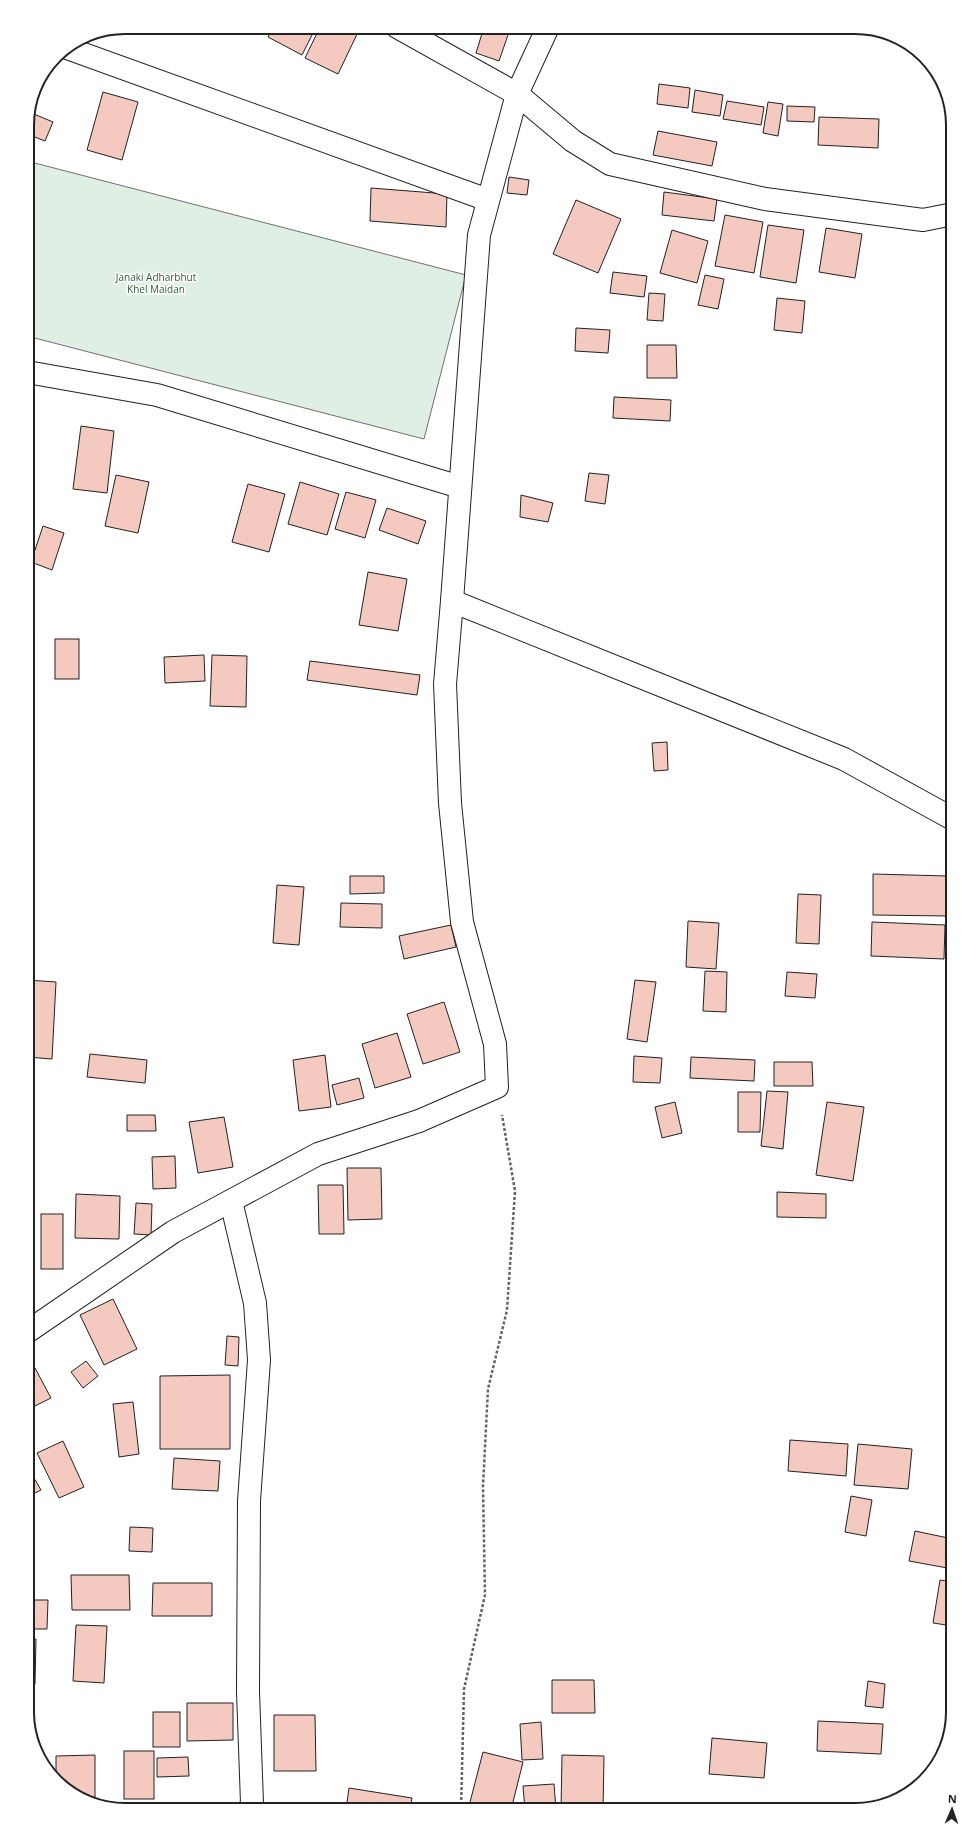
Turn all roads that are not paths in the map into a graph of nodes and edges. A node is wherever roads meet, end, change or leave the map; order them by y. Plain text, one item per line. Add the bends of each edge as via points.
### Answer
1 (410, 34) edge
2 (545, 34) edge
3 (74, 50) edge
4 (517, 94) junction
5 (488, 200) junction
6 (946, 215) edge
7 (34, 373) edge
8 (460, 487) junction
9 (452, 601) junction
10 (946, 815) edge
11 (231, 1201) junction
12 (34, 1327) edge
13 (252, 1803) edge

1 - 4 street
2 - 4 street
3 - 5 street
4 - 5 street
4 - 6 street via 573,141 610,164 765,198 923,220
5 - 8 street via 479,234
7 - 8 street via 157,395
8 - 9 street
9 - 10 street via 844,759
9 - 11 street via 445,684 450,803 462,922 495,1044 496,1087 419,1121 318,1154
11 - 12 street via 173,1232
11 - 13 street via 255,1303 259,1360 249,1501 248,1692

